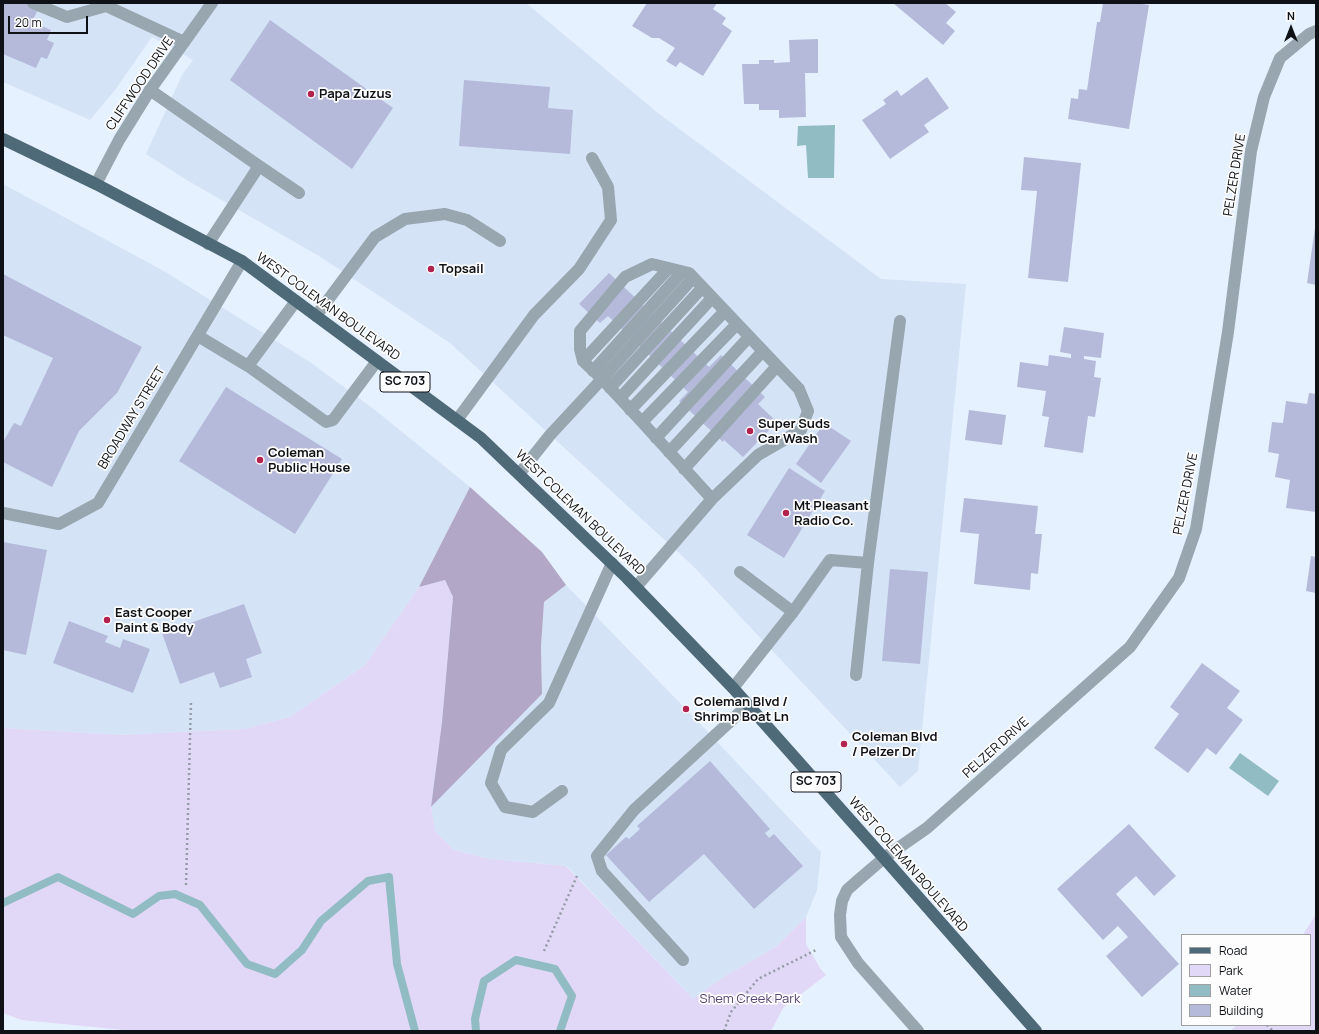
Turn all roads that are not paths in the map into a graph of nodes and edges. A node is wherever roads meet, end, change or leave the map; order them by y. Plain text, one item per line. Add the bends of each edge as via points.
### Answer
1 (33, 3) edge
2 (212, 3) edge
3 (103, 4) edge
4 (1316, 31) edge
5 (184, 42) junction
6 (150, 90) junction
7 (3, 139) edge
8 (592, 158) dead end
9 (260, 166) junction
10 (96, 184) junction
11 (299, 193) dead end
12 (500, 241) dead end
13 (208, 244) junction
14 (242, 262) junction
15 (669, 268) junction
16 (682, 272) junction
17 (693, 278) junction
18 (702, 288) junction
19 (712, 298) junction
20 (296, 301) junction
21 (725, 311) junction
22 (316, 316) junction
23 (900, 321) dead end
24 (737, 324) junction
25 (198, 336) junction
26 (749, 337) junction
27 (763, 351) junction
28 (377, 361) junction
29 (583, 361) junction
30 (248, 366) junction
31 (777, 366) junction
32 (601, 379) junction
33 (620, 398) junction
34 (630, 410) junction
35 (457, 420) junction
36 (642, 422) junction
37 (656, 438) junction
38 (669, 452) junction
39 (684, 469) junction
40 (519, 474) junction
41 (712, 499) junction
42 (3, 513) edge
43 (612, 563) junction
44 (868, 563) junction
45 (740, 572) dead end
46 (636, 587) junction
47 (793, 612) junction
48 (856, 675) dead end
49 (733, 688) junction
50 (748, 705) junction
51 (562, 791) dead end
52 (884, 858) junction
53 (682, 960) dead end
54 (918, 1031) edge
55 (1036, 1031) edge

1 - 3 street via 67,17
2 - 5 street, CLIFFWOOD DRIVE
3 - 5 street
4 - 52 street, PELZER DRIVE via 1280,58 1264,97 1251,151 1228,332 1196,530 1179,578 1130,647 927,828
5 - 6 street, CLIFFWOOD DRIVE
6 - 9 street
6 - 10 street, CLIFFWOOD DRIVE
7 - 10 main road, WEST COLEMAN BOULEVARD / SC 703
8 - 35 street via 608,187 611,220 578,269 534,314
9 - 11 street
9 - 13 street
10 - 13 main road, WEST COLEMAN BOULEVARD / SC 703
12 - 22 street via 467,220 445,214 405,219 375,237
13 - 14 main road, WEST COLEMAN BOULEVARD / SC 703
14 - 20 main road, WEST COLEMAN BOULEVARD / SC 703
14 - 25 street, BROADWAY STREET
15 - 16 street
15 - 29 street
15 - 29 street via 652,264 625,277 580,332
16 - 17 street
16 - 32 street
17 - 18 street
17 - 32 street
18 - 19 street
18 - 32 street
19 - 21 street
19 - 33 street
20 - 22 main road, WEST COLEMAN BOULEVARD / SC 703
20 - 30 street
21 - 24 street
21 - 34 street
22 - 28 main road, WEST COLEMAN BOULEVARD / SC 703
23 - 44 street
24 - 26 street
24 - 36 street
25 - 30 street
25 - 42 street, BROADWAY STREET via 98,503 59,524
26 - 27 street
26 - 37 street
27 - 31 street
27 - 38 street
28 - 30 street via 333,420 326,422
28 - 35 main road, WEST COLEMAN BOULEVARD / SC 703
29 - 32 street
31 - 39 street
31 - 41 street via 799,389 808,411 801,430 758,455
32 - 33 street
32 - 40 street via 550,435
33 - 34 street
34 - 36 street
35 - 40 main road, WEST COLEMAN BOULEVARD / SC 703 via 481,438
36 - 37 street
37 - 38 street
38 - 39 street
39 - 41 street
40 - 43 main road, WEST COLEMAN BOULEVARD / SC 703
41 - 46 street
43 - 46 main road, WEST COLEMAN BOULEVARD / SC 703
43 - 51 street via 549,703 501,750 491,783 505,807 533,812
44 - 47 street via 830,560
44 - 48 street
45 - 47 street
46 - 49 main road, WEST COLEMAN BOULEVARD / SC 703
47 - 49 street
49 - 50 main road, WEST COLEMAN BOULEVARD / SC 703
50 - 52 main road, WEST COLEMAN BOULEVARD / SC 703
50 - 53 street via 634,810 597,856 602,871
52 - 54 street, PELZER DRIVE via 848,890 842,901 841,937 858,963
52 - 55 main road, WEST COLEMAN BOULEVARD / SC 703

